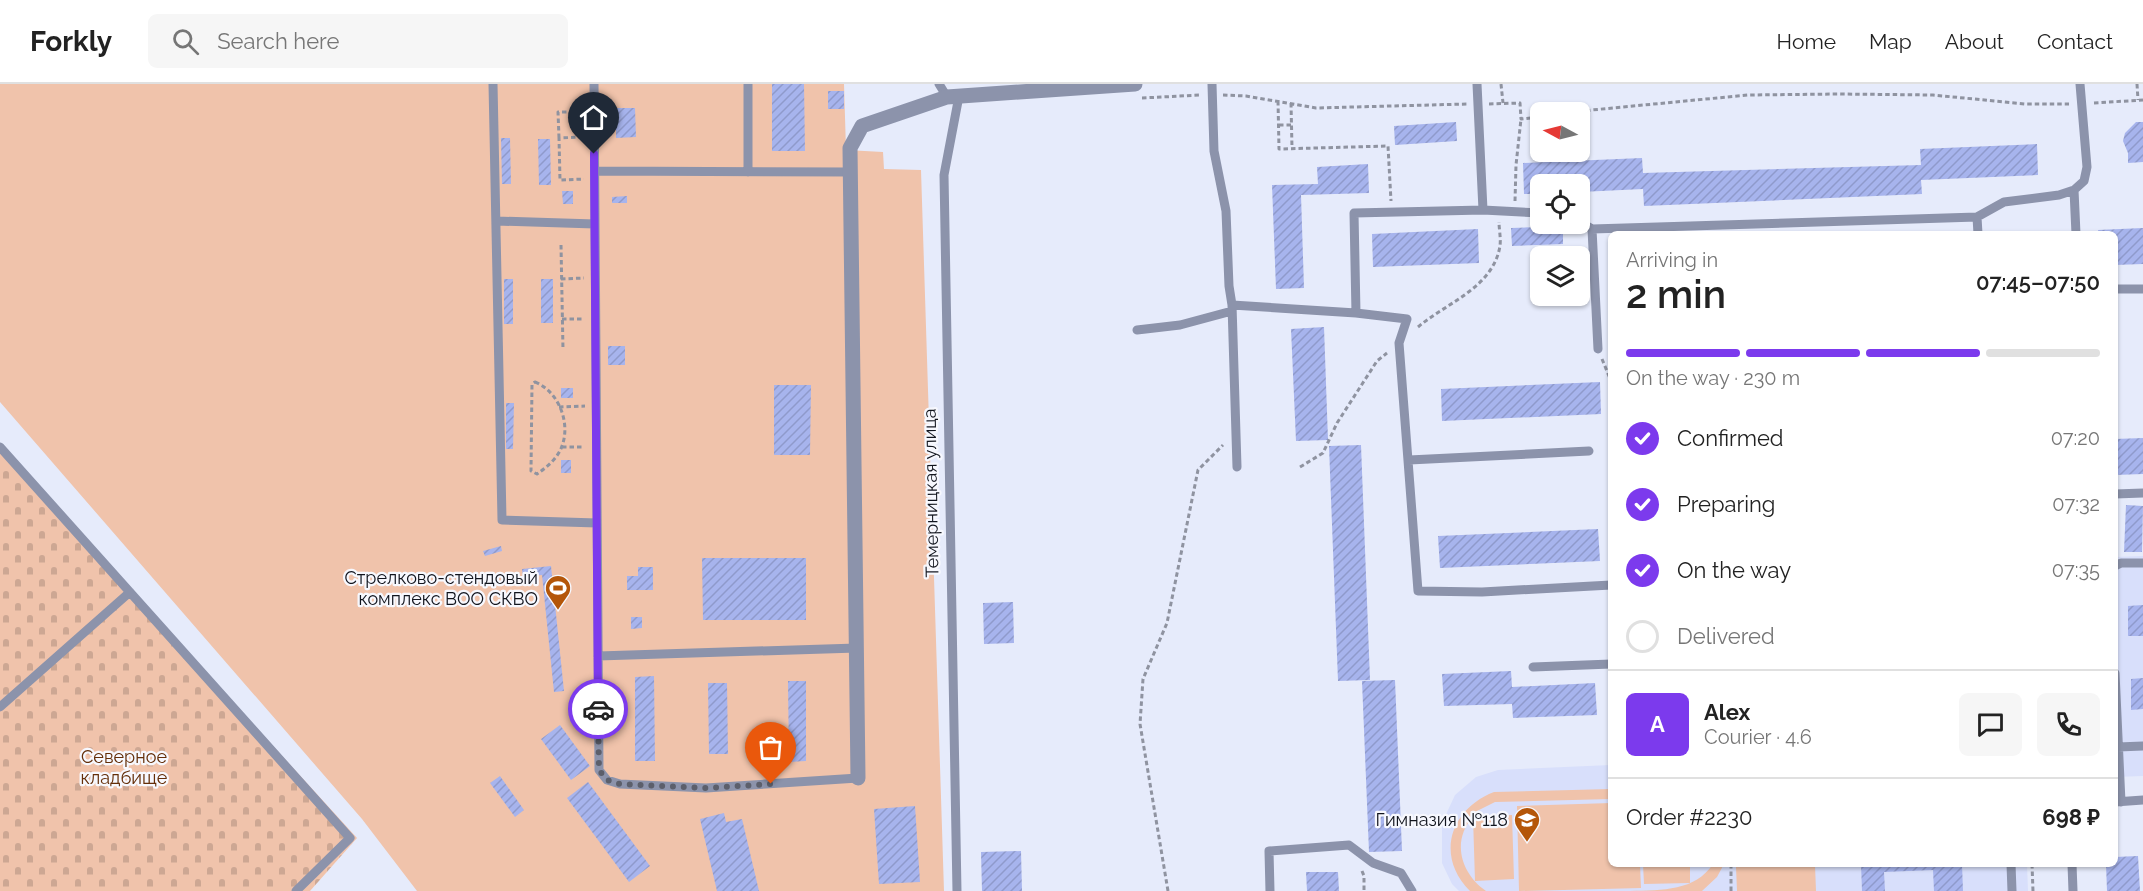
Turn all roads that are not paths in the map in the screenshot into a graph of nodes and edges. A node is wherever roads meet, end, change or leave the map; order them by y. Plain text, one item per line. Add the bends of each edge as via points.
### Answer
1 (493, 84) edge
2 (594, 84) edge
3 (748, 84) edge
4 (939, 84) edge
5 (1136, 84) edge
6 (1212, 84) edge
7 (1477, 84) edge
8 (2080, 84) edge
9 (953, 97) junction
10 (748, 172) junction
11 (850, 172) junction
12 (595, 175) junction
13 (2074, 190) junction
14 (1483, 210) junction
15 (1530, 213) edge
16 (1977, 217) junction
17 (497, 221) junction
18 (595, 224) junction
19 (1592, 229) joint
20 (1978, 231) edge
21 (2076, 231) edge
22 (2118, 289) edge
23 (2143, 289) edge
24 (1232, 308) junction
25 (1356, 313) junction
26 (1137, 330) dead end
27 (1598, 349) road end
28 (0, 447) edge
29 (1589, 451) dead end
30 (1409, 460) junction
31 (1237, 467) dead end
32 (2143, 493) edge
33 (2118, 494) edge
34 (597, 523) junction
35 (2143, 563) edge
36 (2118, 564) edge
37 (1608, 585) edge
38 (130, 592) junction
39 (857, 648) junction
40 (598, 656) junction
41 (1608, 664) edge
42 (1533, 667) dead end
43 (0, 707) edge
44 (2143, 746) edge
45 (2118, 747) joint
46 (858, 778) joint
47 (2143, 800) edge
48 (2118, 802) edge
49 (2011, 867) edge
50 (2072, 867) edge
51 (296, 891) edge
52 (957, 891) edge
53 (1269, 891) edge
54 (1412, 891) edge
55 (2012, 891) edge
56 (2073, 891) edge

1 - 17 lane
2 - 12 lane
3 - 10 lane
4 - 9 lane
5 - 9 street
6 - 24 lane via 1214,151 1226,211
7 - 14 lane
8 - 13 lane via 2087,167 2084,180
9 - 11 street via 862,126 850,147
9 - 52 lane, Темерницкая улица via 944,175
10 - 11 lane
10 - 12 lane
11 - 39 street
12 - 18 lane
13 - 16 lane via 2004,202
13 - 21 lane
14 - 15 lane
14 - 25 lane via 1354,213
16 - 19 lane
16 - 20 lane
17 - 18 lane
17 - 34 lane via 502,520
18 - 34 lane
19 - 27 lane
22 - 23 lane
24 - 25 lane
24 - 26 lane via 1180,325
24 - 31 lane
25 - 30 lane via 1407,318 1399,343
28 - 38 lane
29 - 30 lane
30 - 37 lane via 1418,591
32 - 33 lane
34 - 40 lane
35 - 36 lane
38 - 43 lane
38 - 51 lane via 350,838
39 - 40 lane
39 - 46 street
40 - 46 lane via 599,770 607,780 706,788
41 - 42 lane
44 - 45 lane
45 - 48 lane
47 - 48 lane
49 - 55 lane
50 - 56 lane
53 - 54 lane via 1269,851 1349,845 1373,863 1401,873

